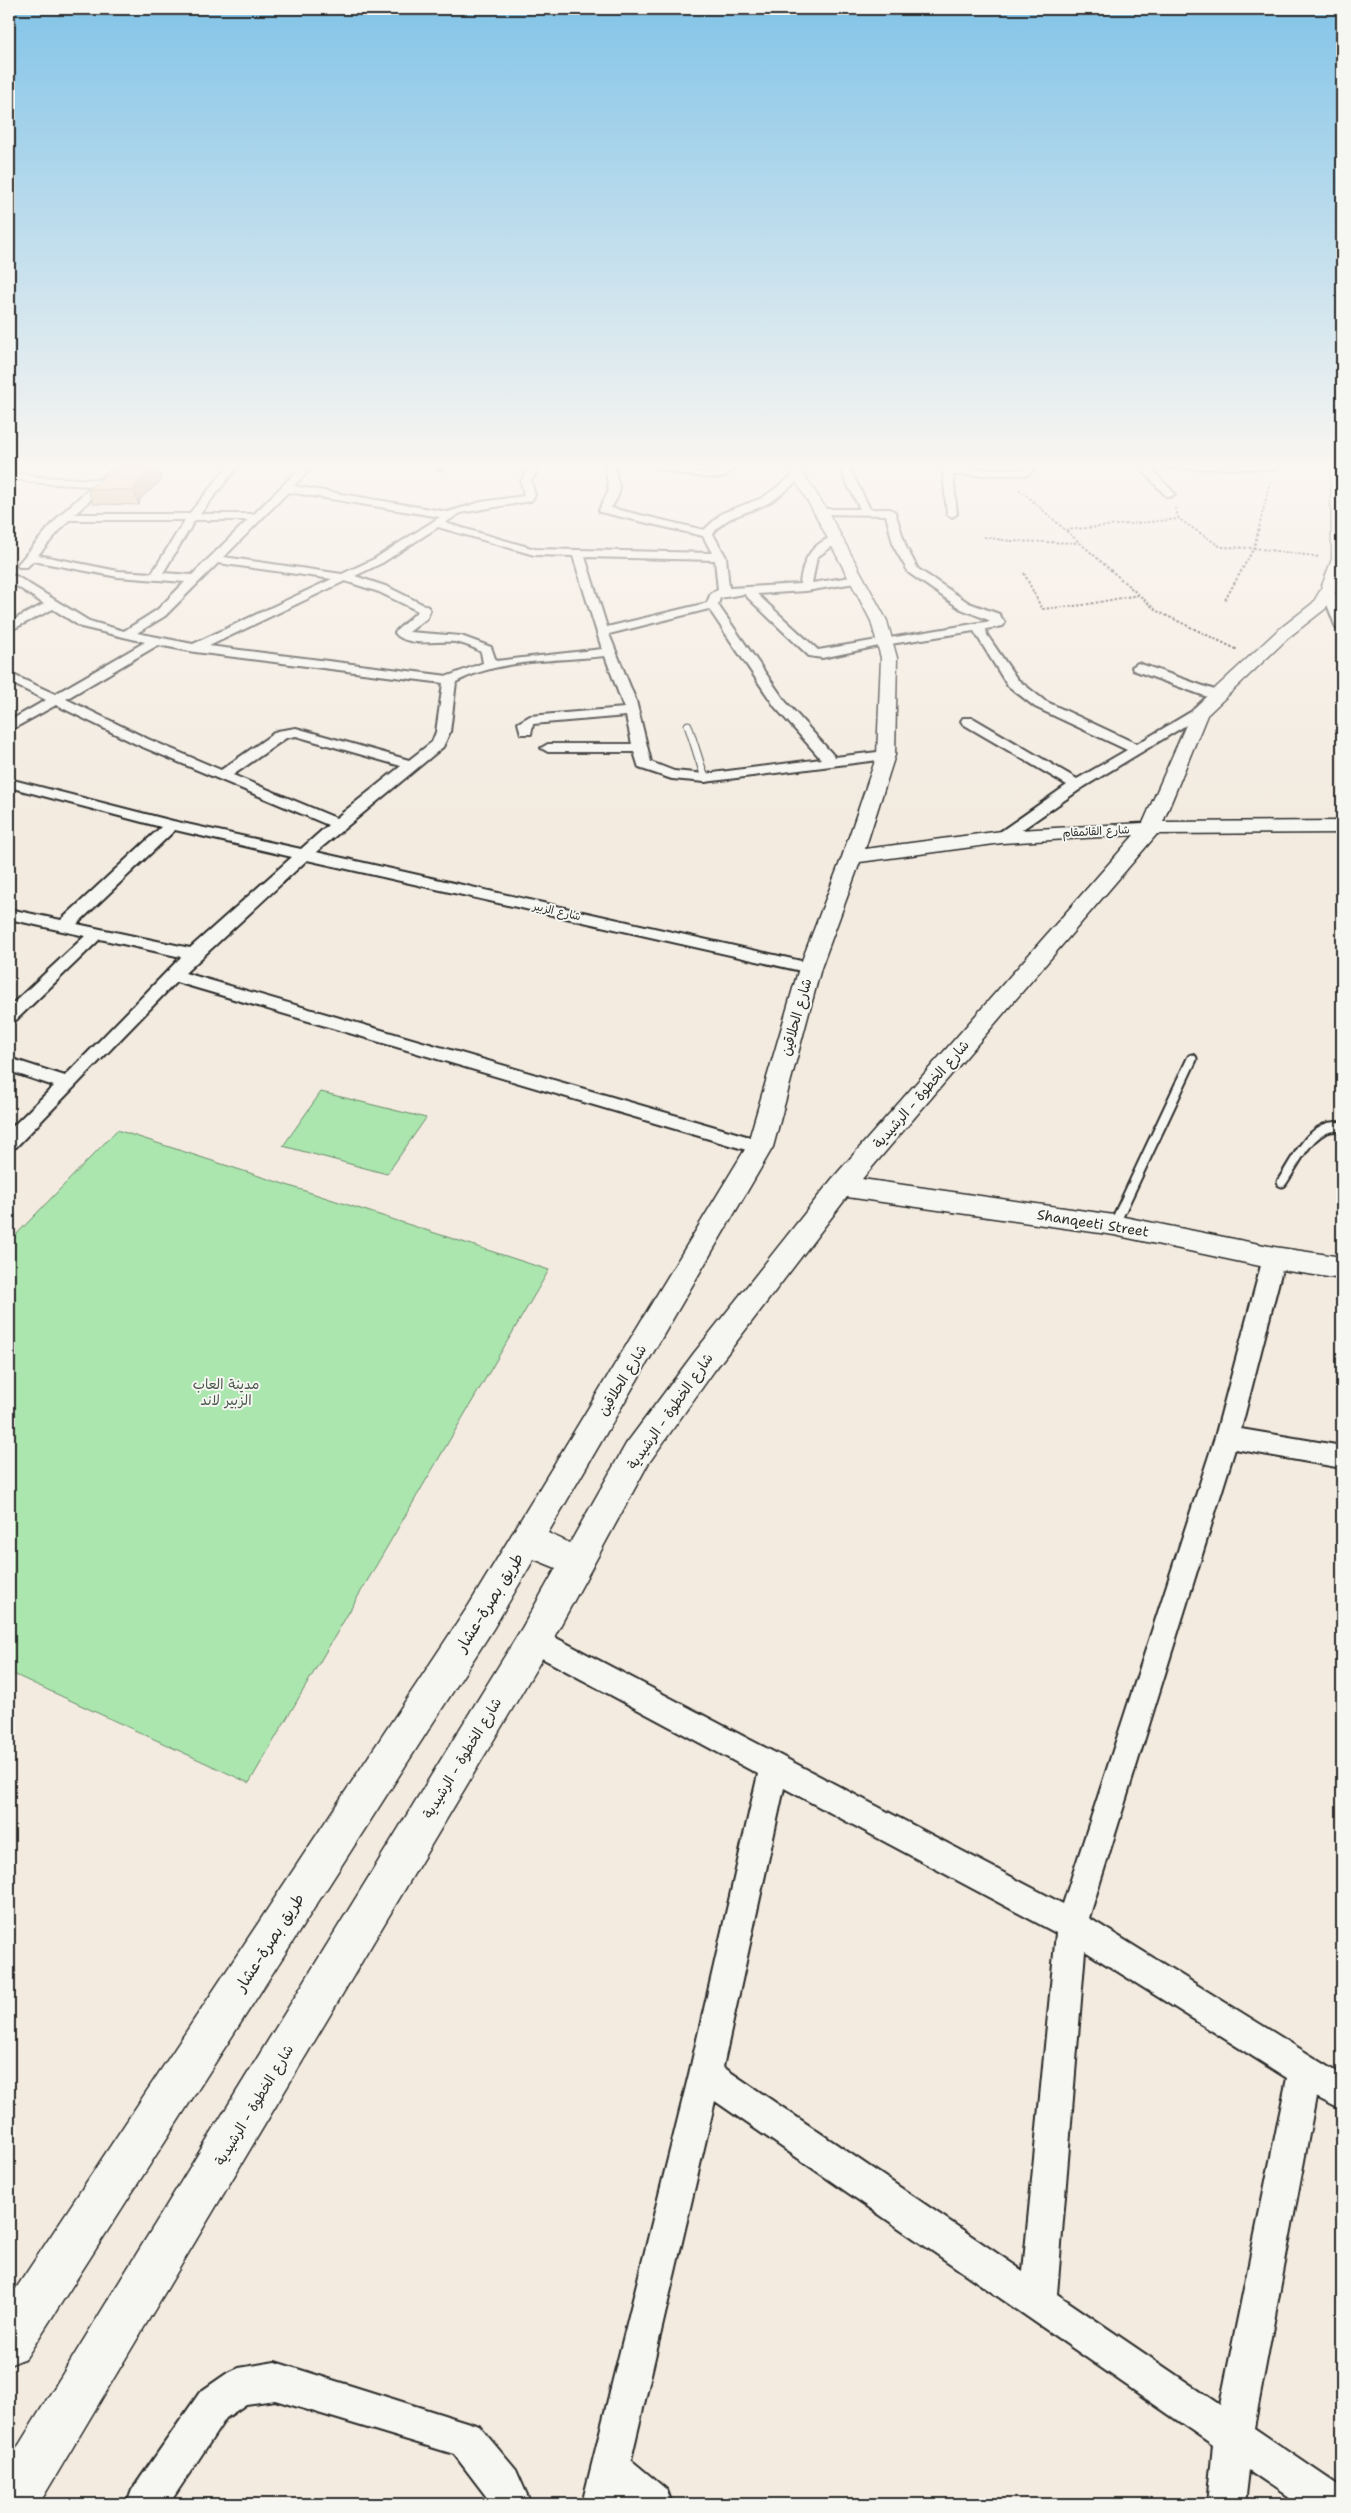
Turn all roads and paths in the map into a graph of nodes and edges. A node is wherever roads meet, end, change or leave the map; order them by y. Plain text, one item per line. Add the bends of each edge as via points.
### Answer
1 (16, 582) edge
2 (192, 582) edge
3 (330, 582) edge
4 (362, 582) edge
5 (587, 582) edge
6 (723, 582) edge
7 (806, 582) edge
8 (838, 582) edge
9 (858, 582) edge
10 (930, 582) edge
11 (1029, 582) edge
12 (1124, 582) edge
13 (1235, 582) edge
14 (1332, 582) edge
15 (806, 586) junction
16 (747, 591) junction
17 (1328, 591) junction
18 (724, 592) junction
19 (1138, 595) junction
20 (1225, 600) dead end
21 (53, 604) junction
22 (712, 605) junction
23 (979, 626) junction
24 (9, 627) edge
25 (1342, 628) edge
26 (602, 632) junction
27 (126, 635) junction
28 (156, 640) junction
29 (884, 641) junction
30 (195, 648) junction
31 (611, 652) junction
32 (1258, 659) junction
33 (490, 665) junction
34 (1138, 667) dead end
35 (9, 677) edge
36 (450, 680) junction
37 (1218, 696) junction
38 (57, 699) junction
39 (632, 712) junction
40 (1199, 713) junction
41 (968, 721) dead end
42 (688, 725) dead end
43 (9, 727) edge
44 (526, 731) dead end
45 (548, 748) dead end
46 (640, 748) junction
47 (1137, 750) junction
48 (886, 755) junction
49 (830, 760) junction
50 (412, 765) junction
51 (223, 775) junction
52 (705, 778) junction
53 (9, 783) edge
54 (1076, 785) junction
55 (172, 824) junction
56 (338, 824) junction
57 (1342, 827) edge
58 (1151, 828) junction
59 (1002, 836) junction
60 (304, 854) junction
61 (852, 857) junction
62 (9, 914) edge
63 (66, 925) junction
64 (96, 934) junction
65 (193, 954) junction
66 (810, 968) junction
67 (173, 975) junction
68 (9, 1017) edge
69 (1192, 1059) dead end
70 (9, 1064) edge
71 (68, 1084) junction
72 (1342, 1127) edge
73 (9, 1142) edge
74 (760, 1147) junction
75 (1282, 1182) dead end
76 (842, 1186) junction
77 (1114, 1225) junction
78 (1274, 1258) junction
79 (1342, 1268) edge
80 (1227, 1437) junction
81 (1342, 1457) edge
82 (527, 1540) junction
83 (576, 1561) junction
84 (534, 1640) junction
85 (774, 1768) junction
86 (1072, 1925) junction
87 (1305, 2070) junction
88 (705, 2074) junction
89 (1340, 2085) edge
90 (1038, 2303) junction
91 (9, 2341) edge
92 (1233, 2436) junction
93 (610, 2467) junction
94 (11, 2504) edge
95 (146, 2504) edge
96 (512, 2504) edge
97 (601, 2504) edge
98 (653, 2504) edge
99 (1226, 2504) edge
100 (1332, 2504) edge

1 - 21 street
2 - 27 street via 161,613
3 - 30 street
4 - 33 street via 399,596 424,610 423,615 401,633 406,636 465,639 487,650
5 - 26 street
6 - 18 street
7 - 15 street
8 - 15 street
9 - 29 main road, شارع الحلاقين via 879,621
10 - 23 street via 965,606 995,617 999,623
11 - 19 path via 1042,609
12 - 19 path
13 - 20 path
14 - 17 main road, شارع الخطوة - الرشيدية
15 - 16 street
16 - 18 street
16 - 29 street via 814,653 830,653
17 - 25 street
17 - 32 main road, شارع الخطوة - الرشيدية via 1319,606
18 - 22 street via 715,596
19 - 32 path via 1157,611
21 - 24 street
21 - 27 street via 85,624
22 - 26 street
22 - 49 street via 780,704
23 - 29 street
23 - 47 street via 981,635 1012,682 1040,704
26 - 31 street
27 - 28 street
28 - 30 street
28 - 38 street
29 - 48 main road, شارع الحلاقين via 889,658
30 - 36 street
31 - 33 street
31 - 39 street
32 - 37 main road, شارع الخطوة - الرشيدية
33 - 36 street
34 - 37 street
35 - 38 street
36 - 50 street via 443,732 438,744
37 - 40 main road, شارع الخطوة - الرشيدية
38 - 43 street
38 - 51 street via 143,742
39 - 44 street via 530,720 525,723
39 - 46 street
40 - 47 street
40 - 58 main road, شارع الخطوة - الرشيدية
41 - 54 street
42 - 52 lane
45 - 46 street
46 - 52 street via 644,765 672,775
47 - 54 street
48 - 49 street
48 - 61 main road, شارع الحلاقين
49 - 52 street
50 - 51 street via 296,732 282,734
50 - 56 street
51 - 56 street
53 - 55 street, شارع الزبير
54 - 59 street
55 - 60 street, شارع الزبير
55 - 63 street
56 - 60 street
57 - 58 main road, شارع القائمقام
58 - 59 main road, شارع القائمقام
58 - 76 main road, شارع الخطوة - الرشيدية
59 - 61 main road, شارع القائمقام
60 - 65 street
60 - 66 street, شارع الزبير
61 - 66 main road, شارع الحلاقين
62 - 63 street
63 - 64 street
64 - 65 street
64 - 68 street
65 - 67 street
66 - 74 main road, شارع الحلاقين
67 - 71 street
67 - 74 street
69 - 77 lane
70 - 71 street
71 - 73 street
72 - 75 lane via 1331,1125 1316,1133
74 - 82 main road, شارع الحلاقين
76 - 77 main road, Shanqeeti Street
76 - 83 main road, شارع الخطوة - الرشيدية via 704,1362 637,1454
77 - 78 main road, Shanqeeti Street
78 - 79 main road, Shanqeeti Street
78 - 80 street
80 - 81 street
80 - 86 street
82 - 83 main road
82 - 91 main road, طريق بصرة-عشار
83 - 84 main road, شارع الخطوة - الرشيدية
84 - 85 street
84 - 94 main road, شارع الخطوة - الرشيدية
85 - 86 street
85 - 88 street
86 - 87 street
86 - 90 street
87 - 89 street
87 - 92 street
88 - 90 street
88 - 93 street
90 - 92 street
92 - 99 street
92 - 100 street
93 - 97 street
93 - 98 street
95 - 96 street via 213,2405 239,2387 275,2381 466,2439 502,2484

